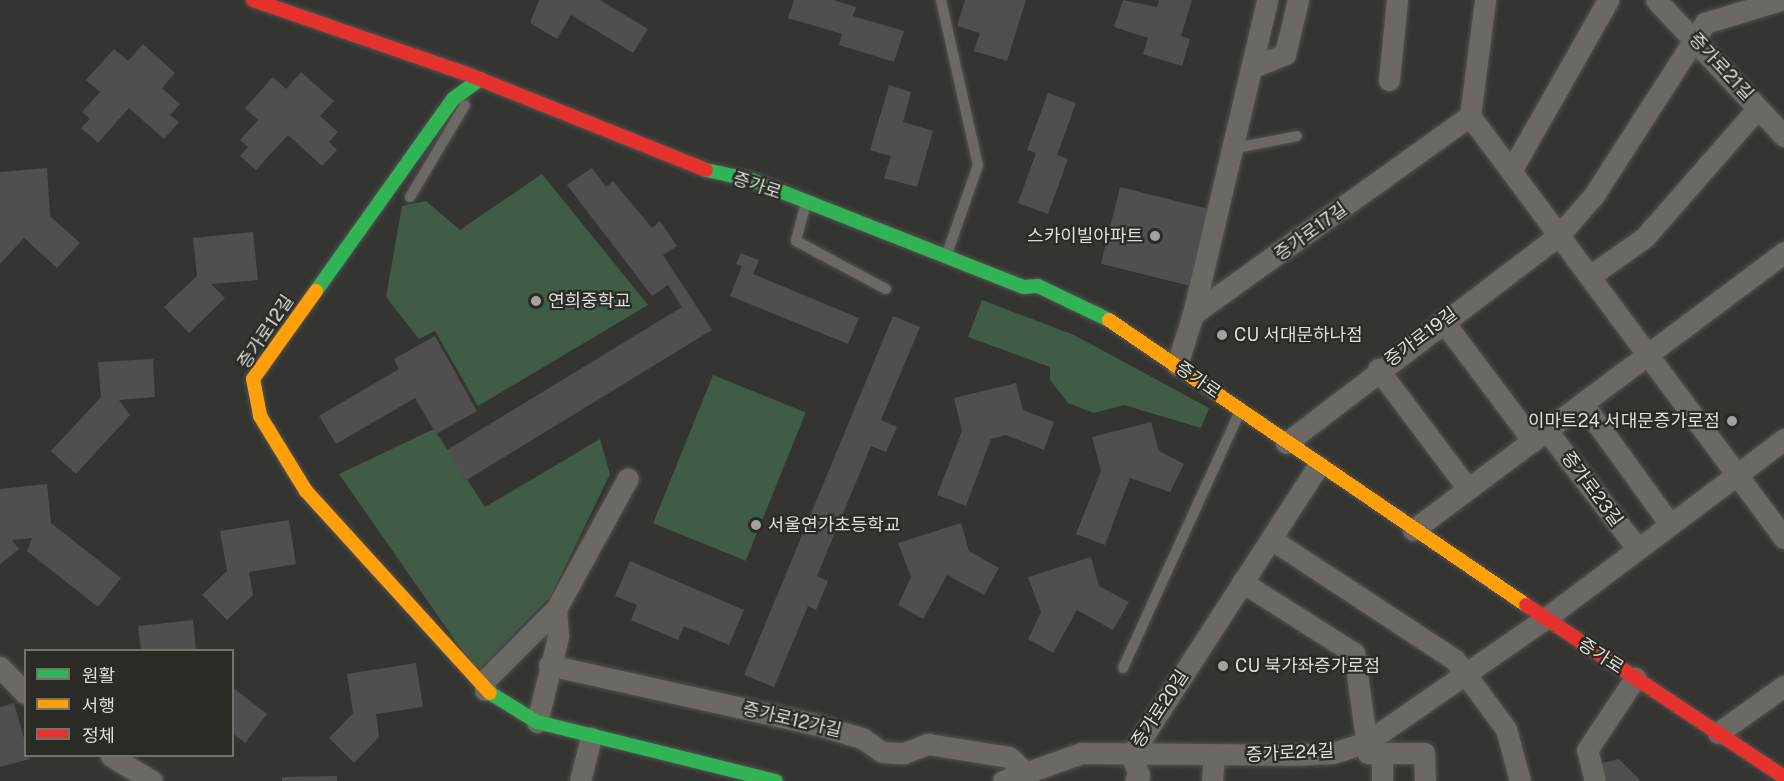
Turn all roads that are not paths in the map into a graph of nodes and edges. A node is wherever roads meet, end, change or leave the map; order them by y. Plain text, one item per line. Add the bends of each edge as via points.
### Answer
1 (253, 0) edge
2 (941, 0) edge
3 (1267, 0) edge
4 (1298, 0) edge
5 (1398, 0) edge
6 (1485, 0) edge
7 (1608, 0) edge
8 (1656, 0) edge
9 (1780, 0) edge
10 (1693, 37) junction
11 (1251, 68) junction
12 (481, 79) junction
13 (1389, 80) dead end
14 (1758, 108) junction
15 (1470, 116) junction
16 (1298, 136) dead end
17 (1784, 136) edge
18 (1236, 148) junction
19 (1511, 171) junction
20 (410, 197) dead end
21 (806, 203) junction
22 (1559, 235) junction
23 (1784, 252) edge
24 (945, 257) junction
25 (1590, 276) junction
26 (885, 288) dead end
27 (1193, 314) junction
28 (1443, 321) junction
29 (1649, 356) junction
30 (1177, 365) junction
31 (1378, 369) junction
32 (1583, 404) junction
33 (1240, 410) junction
34 (1540, 436) junction
35 (1784, 439) edge
36 (1286, 442) junction
37 (1318, 466) junction
38 (1737, 474) junction
39 (628, 478) dead end
40 (1468, 489) junction
41 (1669, 523) junction
42 (1413, 530) junction
43 (1784, 538) edge
44 (1271, 539) junction
45 (1637, 548) junction
46 (1242, 582) junction
47 (556, 609) junction
48 (1546, 618) junction
49 (549, 665) junction
50 (0, 667) edge
51 (1123, 668) dead end
52 (1467, 674) junction
53 (1635, 678) junction
54 (1784, 686) edge
55 (484, 690) junction
56 (24, 692) edge
57 (537, 722) junction
58 (1718, 733) junction
59 (591, 737) junction
60 (1374, 747) junction
61 (1214, 755) junction
62 (1131, 756) junction
63 (113, 757) edge
64 (1025, 772) junction
65 (1784, 777) edge
66 (152, 781) edge
67 (580, 781) edge
68 (776, 781) edge
69 (1003, 781) edge
70 (1135, 781) edge
71 (1212, 781) edge
72 (1382, 781) edge
73 (1425, 781) edge
74 (1520, 781) edge
75 (1595, 781) edge

1 - 12 main road, 증가로
2 - 24 lane via 978,165
3 - 11 street
4 - 11 street via 1285,54
5 - 13 street
6 - 15 street
7 - 19 street
8 - 10 street, 증가로21길
9 - 10 street via 1705,23
10 - 14 street, 증가로21길
10 - 22 street via 1594,195
11 - 18 street
12 - 20 lane
12 - 21 main road, 증가로 via 712,173 752,180
12 - 55 main road, 증가로12길 via 453,99 253,379 260,416 306,491
14 - 17 street, 증가로21길
14 - 25 street via 1645,237
15 - 19 street
15 - 27 street, 증가로17길
16 - 18 lane
18 - 27 street
19 - 22 street
21 - 24 main road, 증가로
21 - 26 lane via 796,241
22 - 25 street
22 - 28 street, 증가로19길
23 - 29 street
24 - 30 main road, 증가로 via 1023,287 1038,286 1107,318
25 - 29 street
27 - 30 street
28 - 31 street, 증가로19길
28 - 34 street
29 - 32 street
29 - 38 street
30 - 33 main road, 증가로
31 - 36 street, 증가로19길
31 - 40 street
32 - 34 street
32 - 41 street
33 - 36 main road, 증가로
33 - 51 lane, 증가로
34 - 40 street
34 - 45 street, 증가로23길
35 - 38 street
36 - 37 main road, 증가로
37 - 42 main road, 증가로
37 - 44 street, 증가로20길
38 - 41 street
38 - 43 street
39 - 47 street
40 - 42 street
41 - 45 street
42 - 48 main road, 증가로
44 - 46 street, 증가로20길
44 - 52 street via 1455,660
45 - 48 street
46 - 60 street via 1354,653
46 - 62 street, 증가로20길
47 - 49 street via 558,638
47 - 55 street via 485,680
48 - 52 street, 증가로24길
48 - 53 main road, 증가로
49 - 57 street
49 - 64 street, 증가로12가길 via 821,726 862,738 882,752 904,753 928,744 1010,757
50 - 56 street
52 - 60 street, 증가로24길
52 - 74 street via 1506,729
53 - 58 main road, 증가로
53 - 75 street, 증가로 via 1587,750
54 - 58 street
55 - 57 main road
57 - 59 main road
58 - 65 main road, 증가로
59 - 67 street
59 - 68 main road
60 - 61 street, 증가로24길 via 1333,753
60 - 72 street
60 - 73 street via 1424,753
61 - 62 street, 증가로24길
61 - 71 street
62 - 64 street, 증가로20길 via 1081,753
62 - 70 street via 1139,775
63 - 66 street
64 - 69 street, 증가로20길

